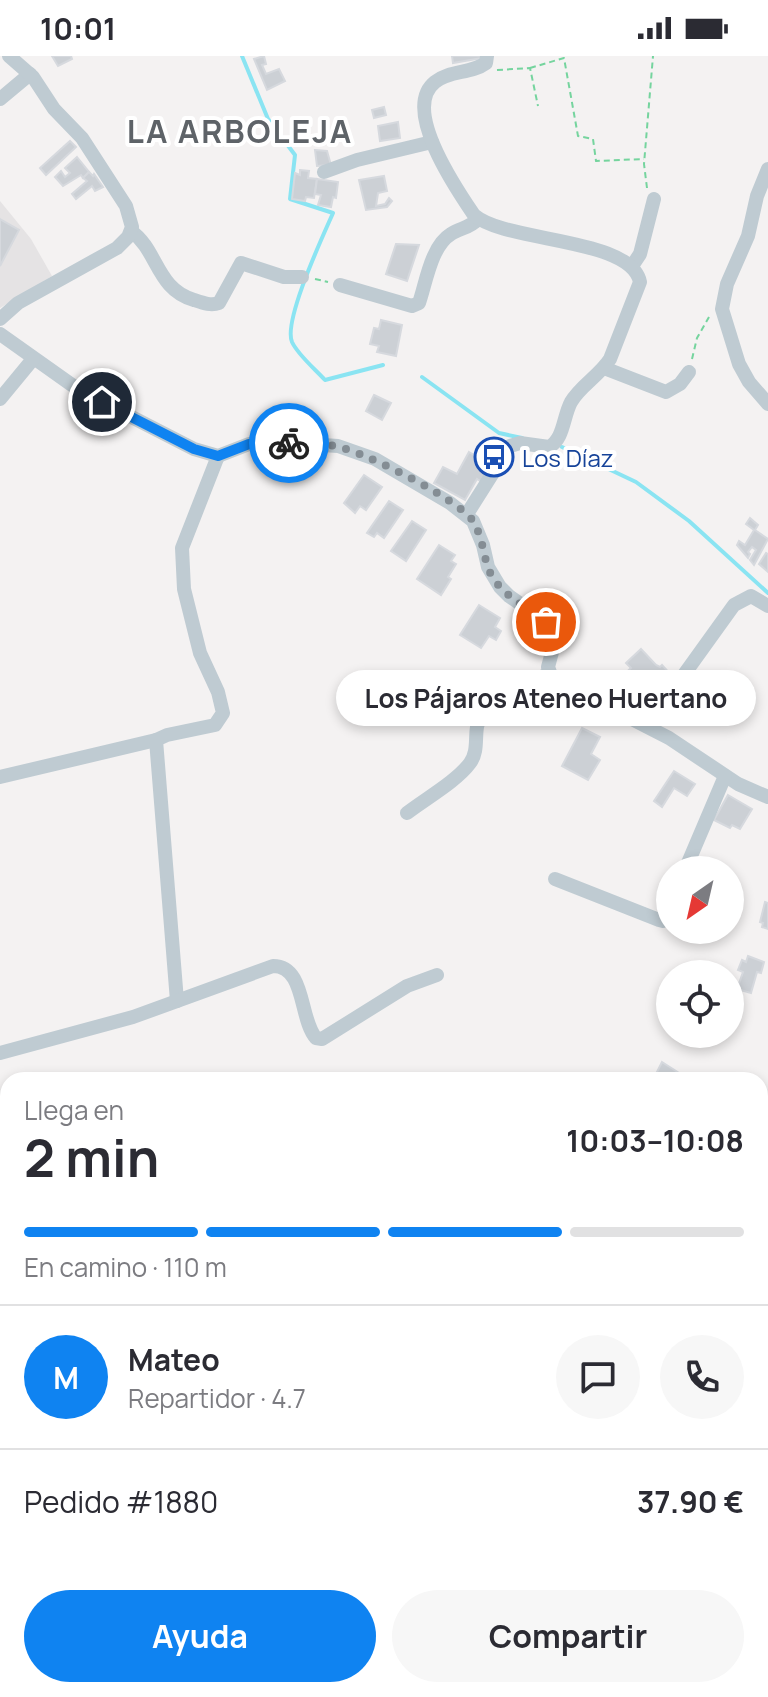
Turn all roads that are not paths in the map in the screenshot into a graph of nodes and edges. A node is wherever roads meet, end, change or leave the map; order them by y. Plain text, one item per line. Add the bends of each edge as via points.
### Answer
1 (9, 56) edge
2 (486, 61) edge
3 (30, 74) junction
4 (0, 99) edge
5 (432, 142) junction
6 (768, 169) edge
7 (324, 172) dead end
8 (654, 199) road end
9 (478, 219) junction
10 (131, 231) junction
11 (632, 266) junction
12 (305, 277) road end
13 (340, 285) road end
14 (0, 319) edge
15 (0, 334) edge
16 (33, 359) junction
17 (604, 368) junction
18 (689, 372) road end
19 (0, 399) edge
20 (768, 404) edge
21 (218, 456) junction
22 (467, 514) junction
23 (768, 606) edge
24 (549, 674) junction
25 (647, 726) junction
26 (156, 740) junction
27 (725, 776) junction
28 (0, 777) edge
29 (768, 797) edge
30 (407, 813) dead end
31 (691, 856) edge
32 (555, 879) dead end
33 (656, 919) edge
34 (437, 975) dead end
35 (177, 1001) junction
36 (0, 1053) edge

1 - 3 street
2 - 5 street via 430,86 425,111
3 - 4 street
3 - 10 street via 89,147 126,206
5 - 7 street
5 - 9 street
6 - 20 street via 723,300 739,364
8 - 11 street
9 - 11 street via 509,232 570,242
9 - 13 street via 444,240 419,303 412,306
10 - 12 street via 175,291 212,305 219,303 241,263 284,277
10 - 14 street via 117,248 18,303
11 - 17 street via 640,282
15 - 16 street
16 - 19 street
16 - 21 street via 79,390
17 - 18 street via 666,392
17 - 22 street via 575,396 554,445 510,446
21 - 22 street via 249,444 338,446 375,459
21 - 26 street via 182,548 187,602 223,713 215,725
22 - 24 street via 479,532 492,576 551,629 555,641
23 - 25 street via 751,596 734,605
24 - 25 street
24 - 30 street via 489,704 479,719 469,765
25 - 27 street
26 - 28 street
26 - 35 street
27 - 29 street
27 - 31 street
32 - 33 street
34 - 35 street via 407,986 322,1039 310,1030 293,975 279,966
35 - 36 street

